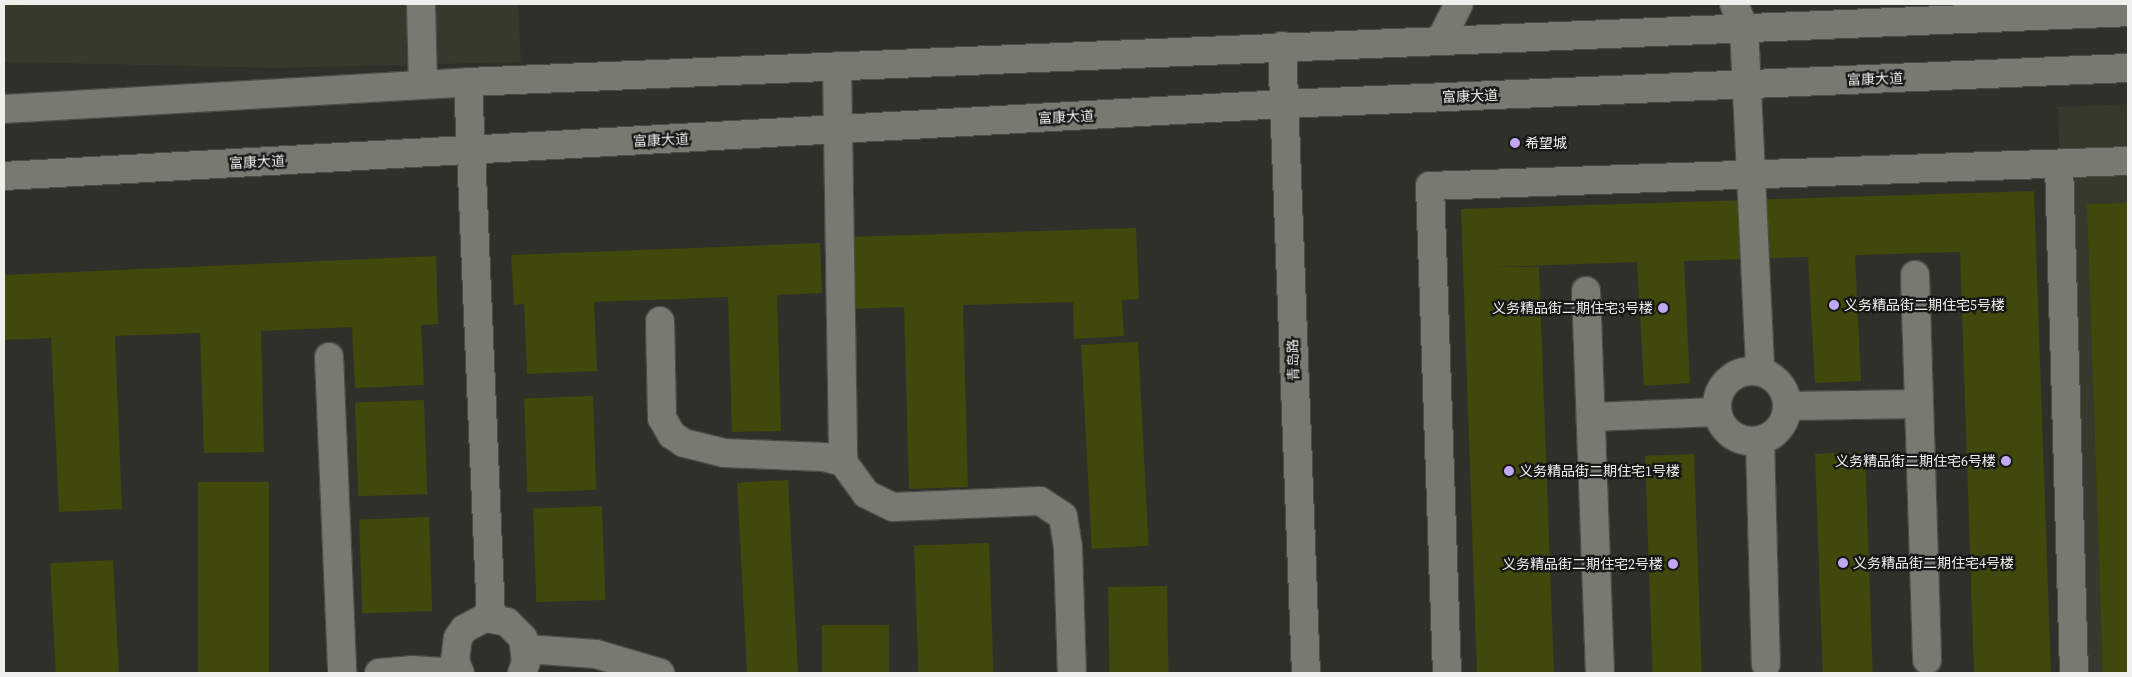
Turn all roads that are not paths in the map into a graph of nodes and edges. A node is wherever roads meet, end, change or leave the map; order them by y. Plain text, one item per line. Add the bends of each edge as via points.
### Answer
1 (421, 4) edge
2 (1459, 4) edge
3 (2128, 12) edge
4 (1739, 16) edge
5 (1441, 39) junction
6 (1282, 46) junction
7 (837, 66) junction
8 (2128, 68) edge
9 (468, 82) junction
10 (423, 84) junction
11 (1746, 85) junction
12 (1283, 104) junction
13 (4, 109) edge
14 (836, 130) junction
15 (470, 150) junction
16 (2128, 161) edge
17 (2060, 164) junction
18 (1751, 175) junction
19 (4, 176) edge
20 (1915, 275) dead end
21 (1586, 291) dead end
22 (660, 321) dead end
23 (329, 357) dead end
24 (1760, 371) junction
25 (1919, 404) junction
26 (1788, 406) junction
27 (1716, 412) junction
28 (1590, 416) junction
29 (1760, 441) junction
30 (843, 462) junction
31 (491, 618) junction
32 (1927, 660) dead end
33 (525, 661) edge
34 (1766, 664) dead end
35 (342, 673) edge
36 (379, 673) edge
37 (459, 673) edge
38 (660, 673) edge
39 (1072, 673) edge
40 (1306, 673) edge
41 (1447, 673) edge
42 (1600, 673) edge
43 (2074, 673) edge

1 - 10 street
2 - 5 street
3 - 4 street
4 - 5 street
4 - 11 street
5 - 6 street
6 - 7 street
6 - 12 street, 青岛路
7 - 9 street
7 - 14 street
8 - 11 street, 富康大道
9 - 10 street
9 - 15 street
10 - 13 street
11 - 12 street, 富康大道
11 - 18 street
12 - 14 street, 富康大道
12 - 40 street, 青岛路
14 - 15 street, 富康大道
14 - 30 street
15 - 19 street, 富康大道
15 - 31 street
16 - 17 street
17 - 18 street
17 - 43 street
18 - 24 street
18 - 41 street via 1430,186
20 - 25 street
21 - 28 street
22 - 30 street via 662,418 672,435 700,448 724,452 824,457
23 - 35 street
24 - 26 street via 1780,384
24 - 27 street via 1737,373 1727,379 1718,394
25 - 26 street
25 - 32 street
26 - 29 street via 1780,428
27 - 28 street
27 - 29 street via 1720,423 1732,436 1748,442
28 - 42 street
29 - 34 street
30 - 39 street via 866,494 894,507 1040,501 1063,516 1068,548
31 - 33 street via 516,628
31 - 37 street via 474,622 458,638 455,661
33 - 38 street via 596,654
36 - 37 street via 411,670

